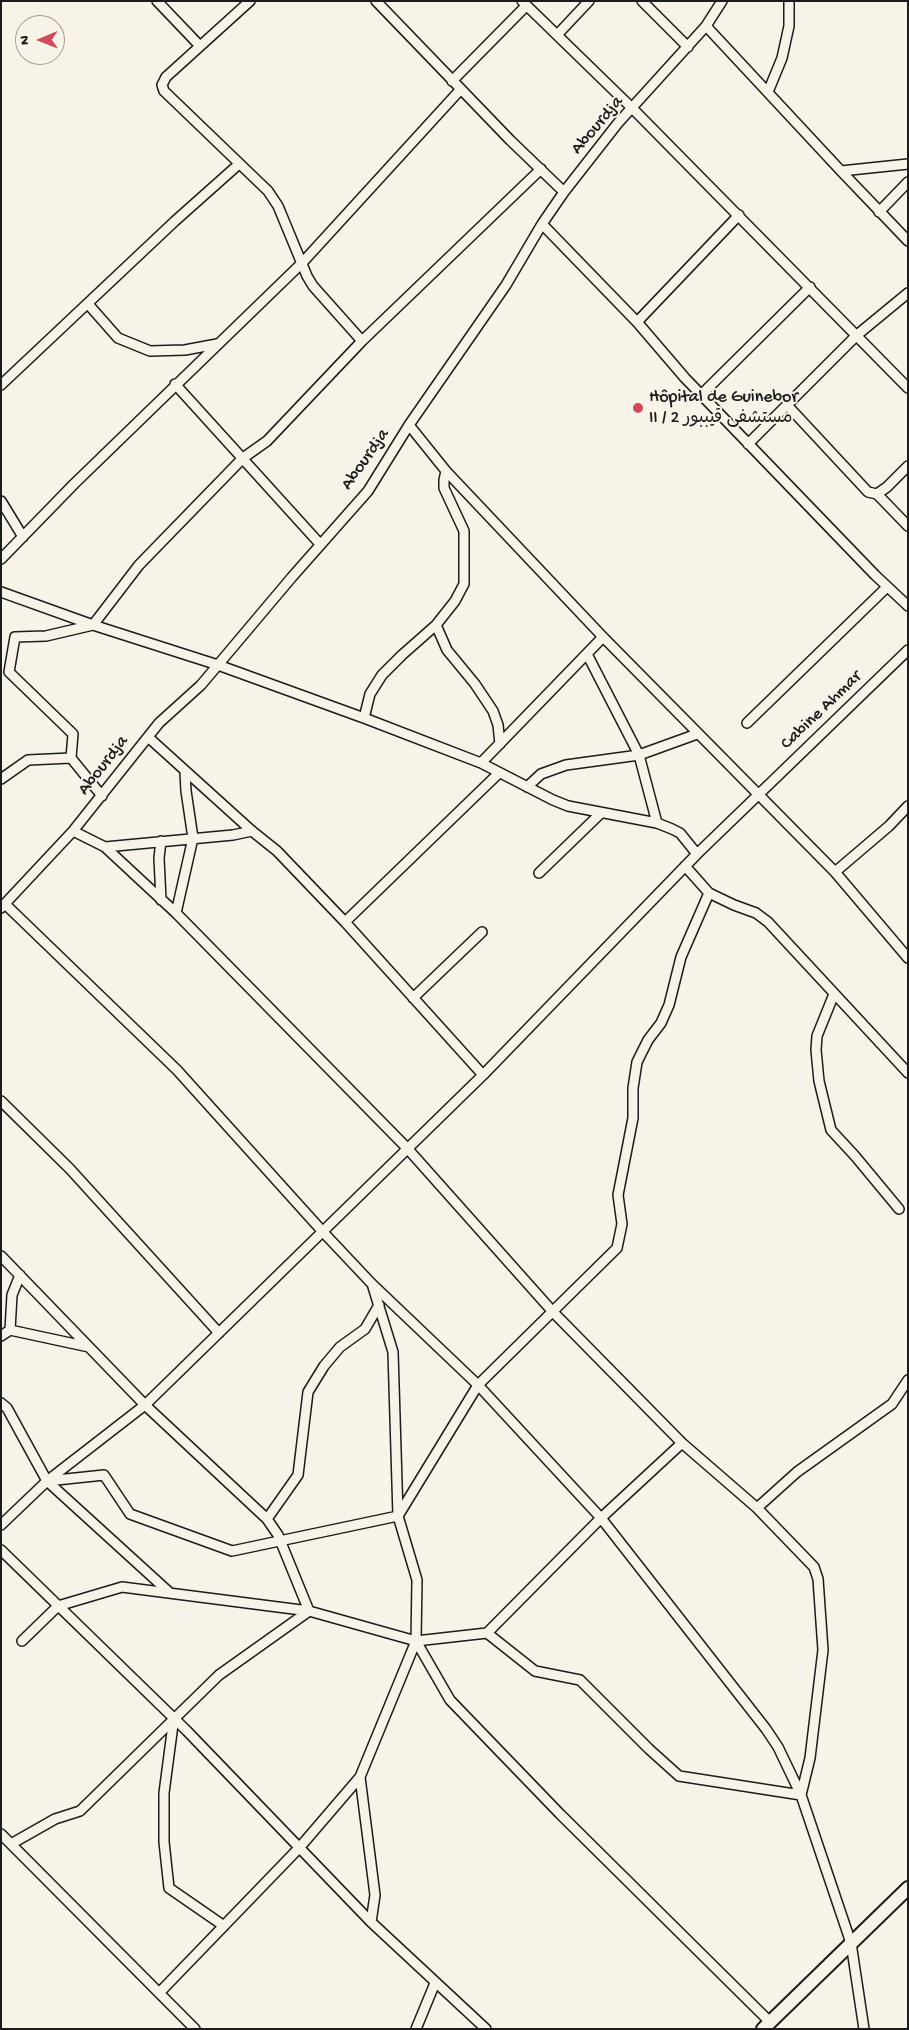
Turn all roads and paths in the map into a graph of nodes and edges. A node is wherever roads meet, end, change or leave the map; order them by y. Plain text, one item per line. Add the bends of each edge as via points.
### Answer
1 (157, 1) edge
2 (250, 1) edge
3 (376, 1) edge
4 (590, 1) edge
5 (642, 1) edge
6 (722, 1) edge
7 (789, 1) edge
8 (524, 3) edge
9 (706, 26) junction
10 (557, 35) junction
11 (200, 46) junction
12 (688, 47) junction
13 (452, 81) junction
14 (461, 89) junction
15 (768, 92) junction
16 (633, 109) junction
17 (239, 164) junction
18 (908, 164) edge
19 (541, 169) junction
20 (840, 172) junction
21 (908, 182) edge
22 (564, 192) junction
23 (880, 212) junction
24 (739, 215) junction
25 (542, 224) junction
26 (908, 241) edge
27 (302, 263) junction
28 (810, 287) junction
29 (908, 293) edge
30 (88, 304) junction
31 (637, 322) junction
32 (857, 335) junction
33 (362, 340) junction
34 (218, 344) junction
35 (175, 384) junction
36 (1, 385) edge
37 (908, 388) edge
38 (701, 395) junction
39 (787, 405) junction
40 (410, 425) junction
41 (748, 444) junction
42 (243, 458) junction
43 (908, 466) edge
44 (446, 471) junction
45 (877, 494) junction
46 (1, 501) edge
47 (908, 526) edge
48 (23, 537) junction
49 (320, 544) junction
50 (1, 559) edge
51 (887, 587) junction
52 (1, 592) edge
53 (908, 606) edge
54 (94, 624) junction
55 (436, 626) junction
56 (603, 637) junction
57 (908, 650) edge
58 (587, 654) junction
59 (218, 665) junction
60 (364, 718) junction
61 (747, 723) dead end
62 (697, 734) junction
63 (148, 737) junction
64 (500, 744) junction
65 (639, 755) junction
66 (71, 758) junction
67 (481, 763) junction
68 (185, 772) junction
69 (499, 773) junction
70 (1, 779) edge
71 (526, 787) junction
72 (759, 795) junction
73 (102, 796) junction
74 (908, 806) edge
75 (601, 813) junction
76 (657, 823) junction
77 (73, 831) junction
78 (252, 831) junction
79 (193, 838) junction
80 (161, 841) junction
81 (105, 847) junction
82 (697, 854) junction
83 (685, 866) junction
84 (835, 872) junction
85 (539, 873) dead end
86 (709, 893) junction
87 (161, 900) junction
88 (2, 906) edge
89 (176, 913) junction
90 (345, 922) junction
91 (482, 932) dead end
92 (908, 958) edge
93 (834, 994) junction
94 (413, 998) junction
95 (908, 1074) edge
96 (483, 1075) junction
97 (1, 1101) edge
98 (407, 1148) junction
99 (899, 1209) dead end
100 (323, 1232) junction
101 (1, 1256) edge
102 (20, 1275) junction
103 (372, 1284) junction
104 (379, 1305) junction
105 (554, 1312) junction
106 (10, 1330) junction
107 (219, 1333) junction
108 (1, 1336) edge
109 (89, 1347) junction
110 (908, 1380) edge
111 (478, 1385) junction
112 (1, 1403) edge
113 (145, 1405) junction
114 (682, 1443) junction
115 (46, 1481) junction
116 (757, 1508) junction
117 (398, 1516) junction
118 (601, 1518) junction
119 (267, 1519) junction
120 (1, 1525) edge
121 (280, 1541) junction
122 (1, 1550) edge
123 (170, 1593) junction
124 (58, 1606) junction
125 (309, 1611) junction
126 (486, 1633) junction
127 (22, 1641) dead end
128 (416, 1641) junction
129 (174, 1718) junction
130 (360, 1777) junction
131 (801, 1795) junction
132 (1, 1834) edge
133 (11, 1844) junction
134 (300, 1847) junction
135 (908, 1888) edge
136 (371, 1922) junction
137 (224, 1926) junction
138 (851, 1943) junction
139 (435, 1983) junction
140 (159, 1993) junction
141 (766, 2025) edge
142 (195, 2029) edge
143 (416, 2029) edge
144 (486, 2029) edge
145 (864, 2029) edge

1 - 11 street
2 - 11 street
3 - 13 street
4 - 10 street
5 - 12 street
6 - 9 street, Abourdja
7 - 15 street via 789,26 782,58
8 - 10 street
8 - 13 street
9 - 12 street, Abourdja
9 - 15 street
10 - 16 street
11 - 17 street via 166,77 162,84 164,92
12 - 16 street, Abourdja
13 - 14 street
14 - 19 street
14 - 27 street
15 - 20 street
16 - 22 street, Abourdja
16 - 24 street
17 - 27 street via 268,191 278,206
17 - 30 street
18 - 20 street
19 - 22 street
19 - 33 street
20 - 23 street
21 - 23 street
22 - 25 street, Abourdja
23 - 26 street
24 - 28 street
24 - 31 street
25 - 31 street
25 - 40 street, Abourdja via 506,285
27 - 33 street via 313,286
27 - 34 street
28 - 32 street
28 - 38 street
29 - 32 street
30 - 34 street via 118,338 150,351 185,350
30 - 36 street
31 - 38 street
32 - 37 street
32 - 39 street
33 - 42 street via 267,441
34 - 35 street
35 - 42 street
35 - 48 street
38 - 41 street
39 - 41 street
39 - 45 street via 868,492
40 - 44 street
40 - 49 street, Abourdja via 368,490
41 - 51 street
42 - 49 street
42 - 54 street via 139,565
43 - 45 street
44 - 55 street via 444,488 464,531 464,584
44 - 56 street
45 - 47 street
46 - 48 street
48 - 50 street
49 - 59 street, Abourdja
51 - 53 street
51 - 61 street
52 - 54 street
54 - 59 street
54 - 66 street via 46,636 15,637 9,672 73,734
55 - 60 street via 382,675 370,694
55 - 64 street via 447,650 493,711
56 - 58 street
56 - 62 street
57 - 72 street, Cabine Ahmar
58 - 64 street
58 - 65 street
59 - 60 street
59 - 63 street, Abourdja
60 - 67 street
62 - 65 street
62 - 72 street
63 - 68 street
63 - 73 street, Abourdja
64 - 67 street
65 - 71 street via 566,766 541,774
65 - 76 street
66 - 70 street via 28,760
66 - 73 street
67 - 69 street
68 - 78 street
68 - 79 street
69 - 71 street
69 - 90 street
71 - 75 street via 568,806
72 - 82 street, Cabine Ahmar
72 - 84 street
73 - 77 street, Abourdja
74 - 84 street
75 - 76 street
75 - 85 street
76 - 82 street via 680,834
77 - 81 street
77 - 88 street, Abourdja
78 - 79 street
78 - 90 street
79 - 80 street
79 - 89 street
80 - 81 street
80 - 87 street
81 - 87 street
82 - 83 street, Cabine Ahmar
83 - 86 street
83 - 96 street, Cabine Ahmar
84 - 92 street
86 - 93 street via 756,913 768,922
86 - 105 street via 681,958 669,1005 637,1062 633,1118 618,1195 622,1224 617,1248 570,1292
87 - 89 street
88 - 100 street via 177,1070
89 - 98 street
90 - 94 street
91 - 94 street
93 - 95 street
93 - 99 street via 817,1036 816,1050 819,1080 831,1130
94 - 96 street
96 - 98 street, Cabine Ahmar
97 - 107 street via 70,1169
98 - 100 street, Cabine Ahmar
98 - 105 street
100 - 103 street
100 - 107 street, Cabine Ahmar
101 - 102 street
102 - 106 street via 12,1295
102 - 109 street
103 - 104 street
103 - 111 street
104 - 117 street via 393,1352
104 - 119 street via 364,1329 340,1347 324,1366 308,1392 298,1475
105 - 111 street
105 - 114 street
106 - 108 street
106 - 109 street
107 - 113 street, Cabine Ahmar
109 - 113 street
110 - 116 street via 892,1404 797,1472
111 - 117 street
111 - 118 street
112 - 115 street
113 - 115 street, Cabine Ahmar
113 - 119 street
114 - 116 street
114 - 118 street
115 - 120 street, Cabine Ahmar
115 - 121 street via 104,1475 130,1514 232,1551
115 - 123 street
116 - 131 street via 814,1567 818,1579 823,1650 810,1758
117 - 121 street
117 - 128 street via 417,1580
118 - 126 street
118 - 131 street via 766,1729
119 - 121 street
121 - 125 street
122 - 124 street
123 - 124 street via 122,1587
123 - 125 street
124 - 127 street
124 - 129 street
125 - 128 street
125 - 129 street via 219,1675
126 - 128 street
126 - 131 street via 535,1671 580,1680 679,1776
128 - 130 street
128 - 141 street via 450,1700
129 - 133 street via 80,1811 54,1819
129 - 134 street
129 - 137 street via 164,1793 164,1842 169,1888
130 - 134 street
130 - 136 street via 376,1896
131 - 138 street
132 - 133 street
133 - 140 street
134 - 136 street
134 - 137 street
135 - 138 street
136 - 139 street
137 - 140 street
138 - 141 street
138 - 145 street
139 - 143 street
139 - 144 street
140 - 142 street

